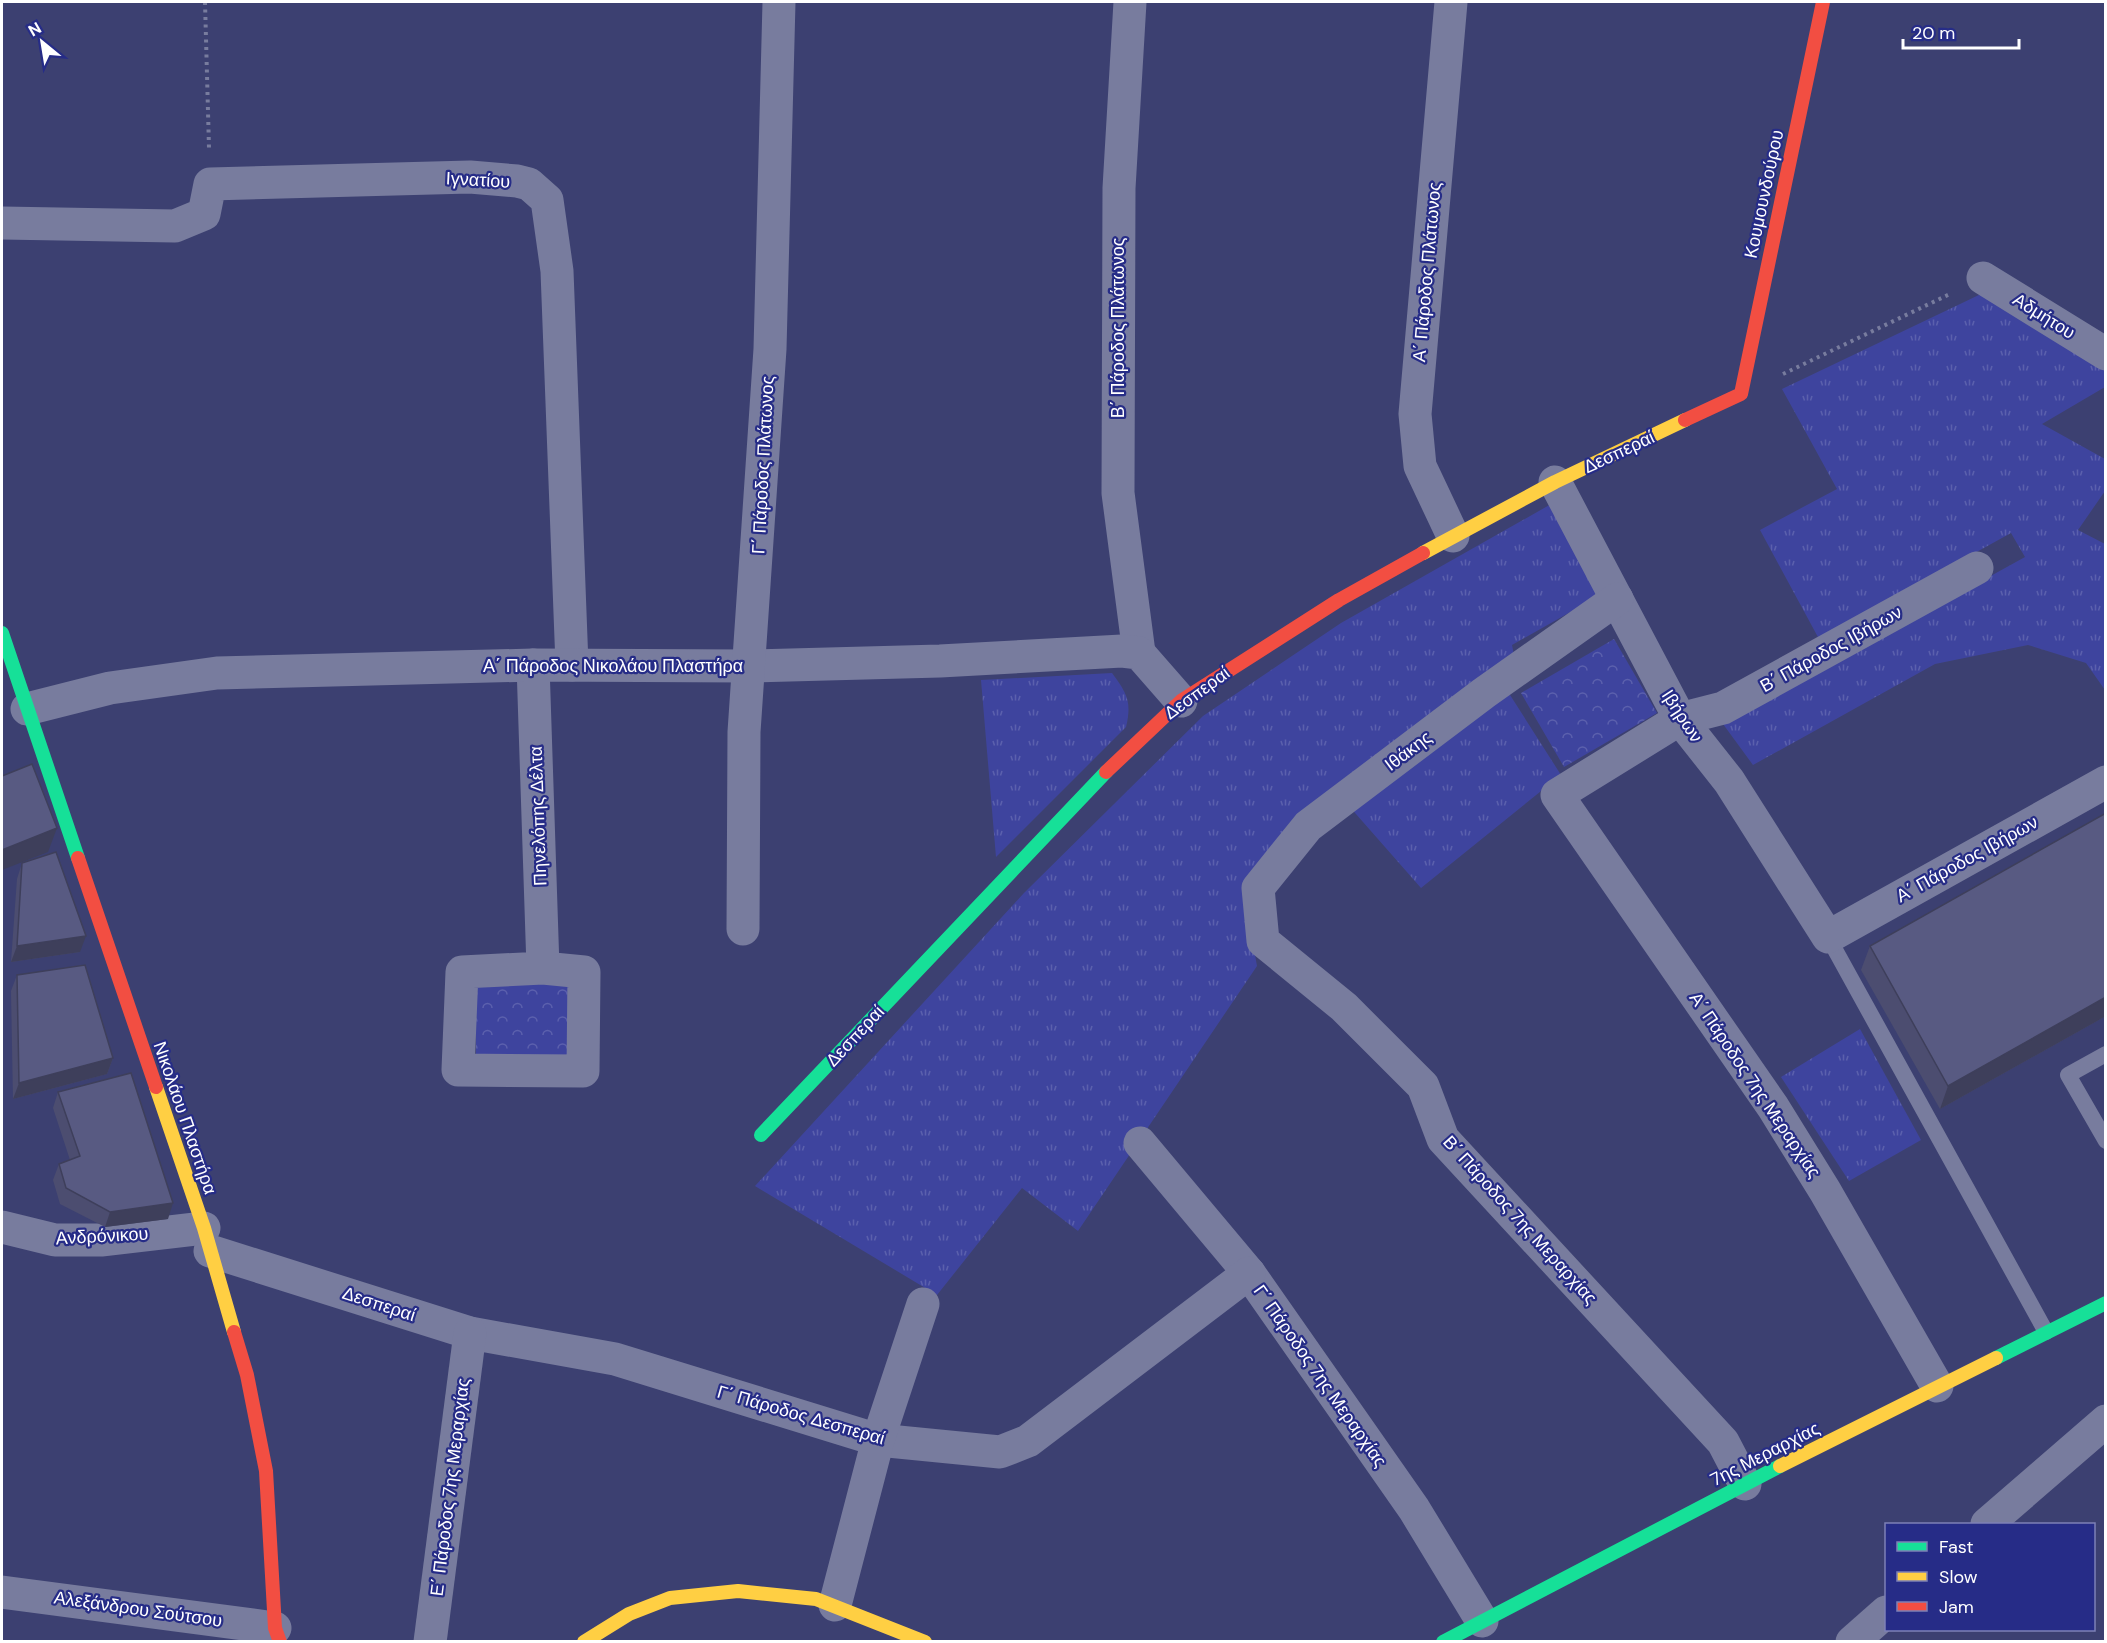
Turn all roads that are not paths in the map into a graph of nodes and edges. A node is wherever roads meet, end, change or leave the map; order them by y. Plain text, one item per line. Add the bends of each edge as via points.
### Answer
1 (779, 2) edge
2 (1130, 2) edge
3 (1451, 2) edge
4 (1823, 2) edge
5 (2, 224) edge
6 (1983, 278) road end
7 (2106, 354) edge
8 (1741, 394) joint
9 (1555, 482) junction
10 (1453, 536) junction
11 (1977, 568) dead end
12 (1617, 599) junction
13 (2, 633) edge
14 (1139, 653) junction
15 (533, 664) junction
16 (572, 664) junction
17 (748, 666) junction
18 (1181, 701) junction
19 (27, 709) junction
20 (1680, 719) junction
21 (2106, 782) edge
22 (1557, 795) joint
23 (743, 929) dead end
24 (1828, 937) junction
25 (1263, 941) joint
26 (543, 968) junction
27 (2106, 1054) edge
28 (761, 1134) dead end
29 (2106, 1141) edge
30 (1140, 1143) dead end
31 (2, 1227) edge
32 (207, 1239) junction
33 (1249, 1273) junction
34 (2106, 1303) edge
35 (923, 1304) dead end
36 (2046, 1332) junction
37 (470, 1333) junction
38 (551, 1346) joint
39 (1936, 1386) junction
40 (2106, 1421) edge
41 (878, 1440) junction
42 (1745, 1484) junction
43 (1988, 1523) edge
44 (2, 1592) edge
45 (835, 1605) junction
46 (1885, 1614) edge
47 (1482, 1622) junction
48 (274, 1637) edge
49 (430, 1641) edge
50 (584, 1641) edge
51 (925, 1641) edge
52 (1443, 1641) edge
53 (1852, 1641) edge

1 - 17 street, Γ΄ Πάροδος Πλάτωνος via 770,349
2 - 14 street, Β΄ Πάροδος Πλάτωνος via 1119,188 1118,493
3 - 10 street, Α΄ Πάροδος Πλάτωνος via 1415,414 1420,465
4 - 8 main road, Κουμουνδούρου
5 - 16 street, Ιγνατίου via 175,226 204,214 210,184 501,178 529,184 547,200 557,271
6 - 7 street, Αδμήτου
8 - 9 main road, Δεσπεραί
9 - 10 main road, Δεσπεραί
9 - 12 street, Ιβήρων
10 - 18 main road, Δεσπεραί via 1339,600
11 - 20 street, Β΄ Πάροδος Ιβήρων via 1723,708
12 - 20 street, Ιβήρων
12 - 25 street, Ιθάκης via 1308,826 1258,888
13 - 19 main road, Νικολάου Πλαστήρα
14 - 17 street, Α΄ Πάροδος Νικολάου Πλαστήρα
14 - 18 street
15 - 16 street, Α΄ Πάροδος Νικολάου Πλαστήρα
15 - 19 street, Α΄ Πάροδος Νικολάου Πλαστήρα via 217,673 110,688
15 - 26 street, Πηνελόπης Δέλτα
16 - 17 street, Α΄ Πάροδος Νικολάου Πλαστήρα
17 - 23 street, Γ΄ Πάροδος Πλάτωνος
18 - 28 main road, Δεσπεραί via 1087,790
19 - 32 main road, Νικολάου Πλαστήρα
20 - 22 street, Β΄ Πάροδος Ιβήρων
20 - 24 street, Ιβήρων via 1729,781
21 - 24 street, Α΄ Πάροδος Ιβήρων
22 - 39 street, Α΄ Πάροδος 7ης Μεραρχίας via 1773,1107 1826,1191
24 - 36 lane
25 - 42 street, Β΄ Πάροδος 7ης Μεραρχίας via 1344,1007 1423,1086 1443,1139 1723,1442
26 - 26 street via 584,972 583,1071 458,1070 462,972
27 - 29 lane via 2068,1075
30 - 33 street, Γ΄ Πάροδος 7ης Μεραρχίας
31 - 32 street, Ανδρόνικου via 55,1240
32 - 37 street, Δεσπεραί
32 - 48 main road, Νικολάου Πλαστήρα via 257,1419 271,1525
33 - 41 street, Γ΄ Πάροδος Δεσπεραί via 1029,1441 1000,1452
33 - 47 street, Γ΄ Πάροδος 7ης Μεραρχίας via 1414,1509
34 - 36 main road, 7ης Μεραρχίας
35 - 41 street
36 - 39 main road, 7ης Μεραρχίας
37 - 38 street, Δεσπεραί
37 - 49 street, Ε΄ Πάροδος 7ης Μεραρχίας
38 - 41 street, Γ΄ Πάροδος Δεσπεραί via 615,1359
39 - 42 main road, 7ης Μεραρχίας
40 - 43 street
41 - 45 street
42 - 47 main road, 7ης Μεραρχίας
44 - 48 street, Αλεξάνδρου Σούτσου
45 - 50 main road via 767,1592 687,1594 629,1614
45 - 51 main road
46 - 53 street
47 - 52 main road, 7ης Μεραρχίας

